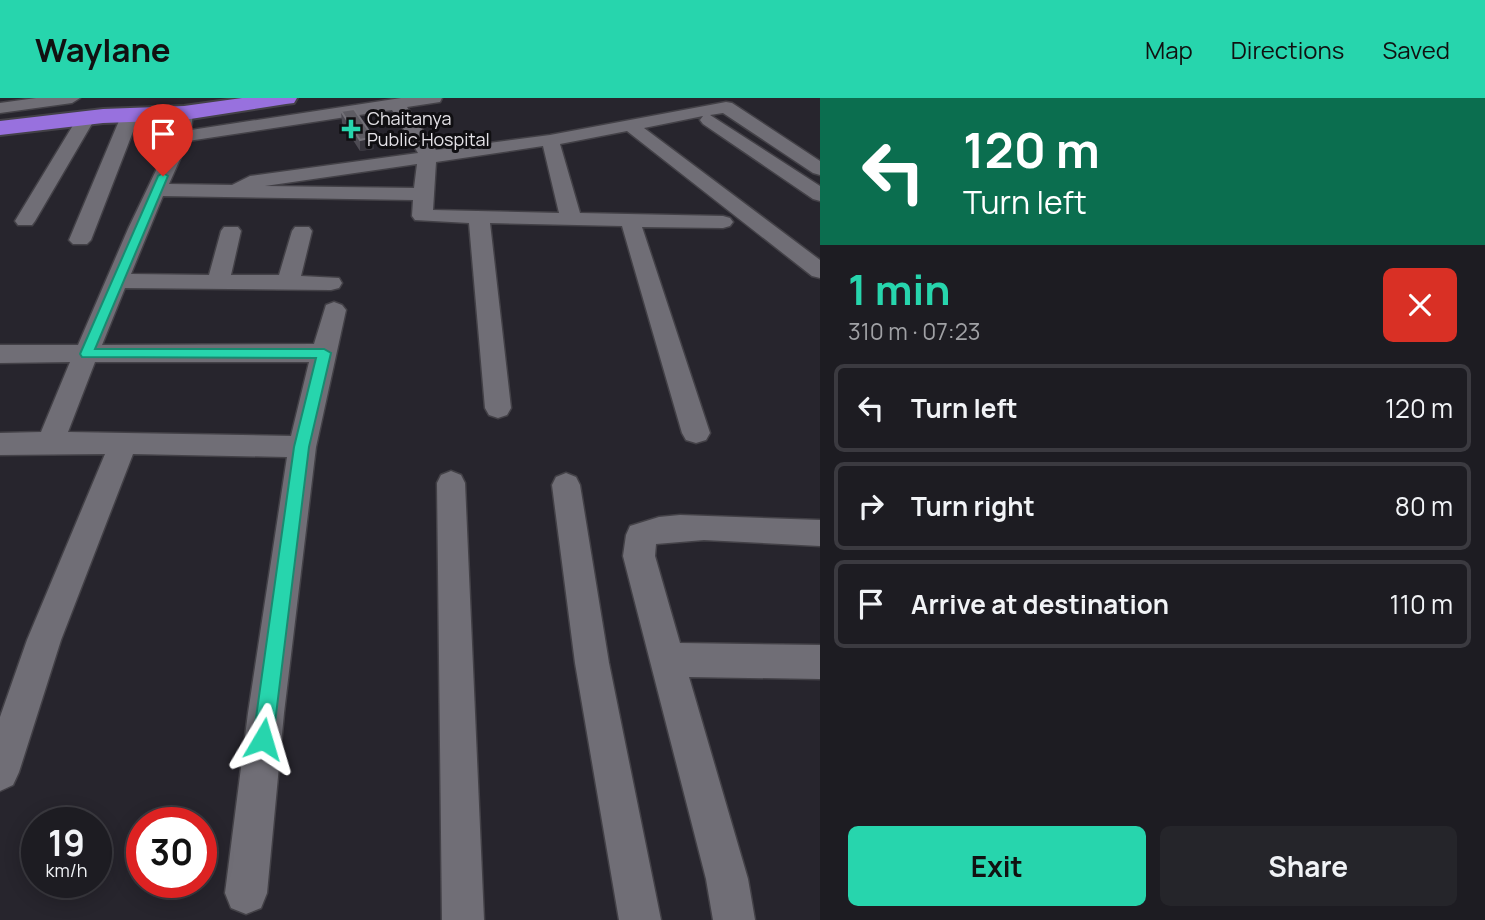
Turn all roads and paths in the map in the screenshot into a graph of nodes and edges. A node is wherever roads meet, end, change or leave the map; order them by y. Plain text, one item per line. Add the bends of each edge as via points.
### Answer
1 (72, 98) edge
2 (286, 98) edge
3 (434, 98) edge
4 (677, 98) edge
5 (397, 104) junction
6 (135, 107) edge
7 (0, 108) edge
8 (696, 112) junction
9 (184, 113) junction
10 (0, 117) edge
11 (94, 119) junction
12 (630, 125) junction
13 (0, 128) edge
14 (0, 135) edge
15 (181, 137) junction
16 (550, 140) junction
17 (426, 158) junction
18 (820, 169) edge
19 (157, 190) junction
20 (236, 191) junction
21 (819, 193) edge
22 (423, 194) junction
23 (479, 217) junction
24 (571, 219) junction
25 (630, 220) junction
26 (25, 221) dead end
27 (723, 222) dead end
28 (231, 231) dead end
29 (302, 231) dead end
30 (80, 240) dead end
31 (820, 271) edge
32 (117, 281) junction
33 (218, 282) junction
34 (288, 282) junction
35 (324, 353) junction
36 (0, 354) edge
37 (86, 354) junction
38 (498, 408) dead end
39 (696, 433) dead end
40 (50, 442) junction
41 (123, 444) junction
42 (302, 447) junction
43 (3, 449) edge
44 (452, 483) dead end
45 (566, 485) dead end
46 (820, 533) edge
47 (670, 660) junction
48 (820, 662) edge
49 (1, 763) edge
50 (246, 893) dead end
51 (463, 920) edge
52 (640, 920) edge
53 (734, 920) edge

1 - 7 street
2 - 9 highway
3 - 5 street
4 - 8 street
5 - 15 street
5 - 17 street via 427,151
6 - 9 highway
6 - 10 highway
6 - 11 highway
6 - 30 street
8 - 12 street
8 - 18 street via 726,107
8 - 21 street
9 - 15 street
11 - 13 highway
11 - 14 street
11 - 26 street
12 - 16 street
12 - 31 street
15 - 19 street
16 - 17 street
16 - 24 street
17 - 20 street via 250,182
17 - 22 street
19 - 20 street
19 - 32 street
20 - 22 street
22 - 23 street via 422,216
23 - 24 street
23 - 38 street
24 - 25 street
25 - 27 street
25 - 39 street
28 - 33 street
29 - 34 street
32 - 33 street
32 - 37 street
33 - 34 street
34 - 35 street via 332,297
35 - 37 street
35 - 42 street
36 - 37 street
37 - 40 street
40 - 41 street
40 - 43 street
41 - 42 street
41 - 49 street via 44,640
42 - 50 street
44 - 51 street
45 - 52 street via 592,663
46 - 47 street via 697,528 641,535 639,556
47 - 48 street
47 - 53 street

